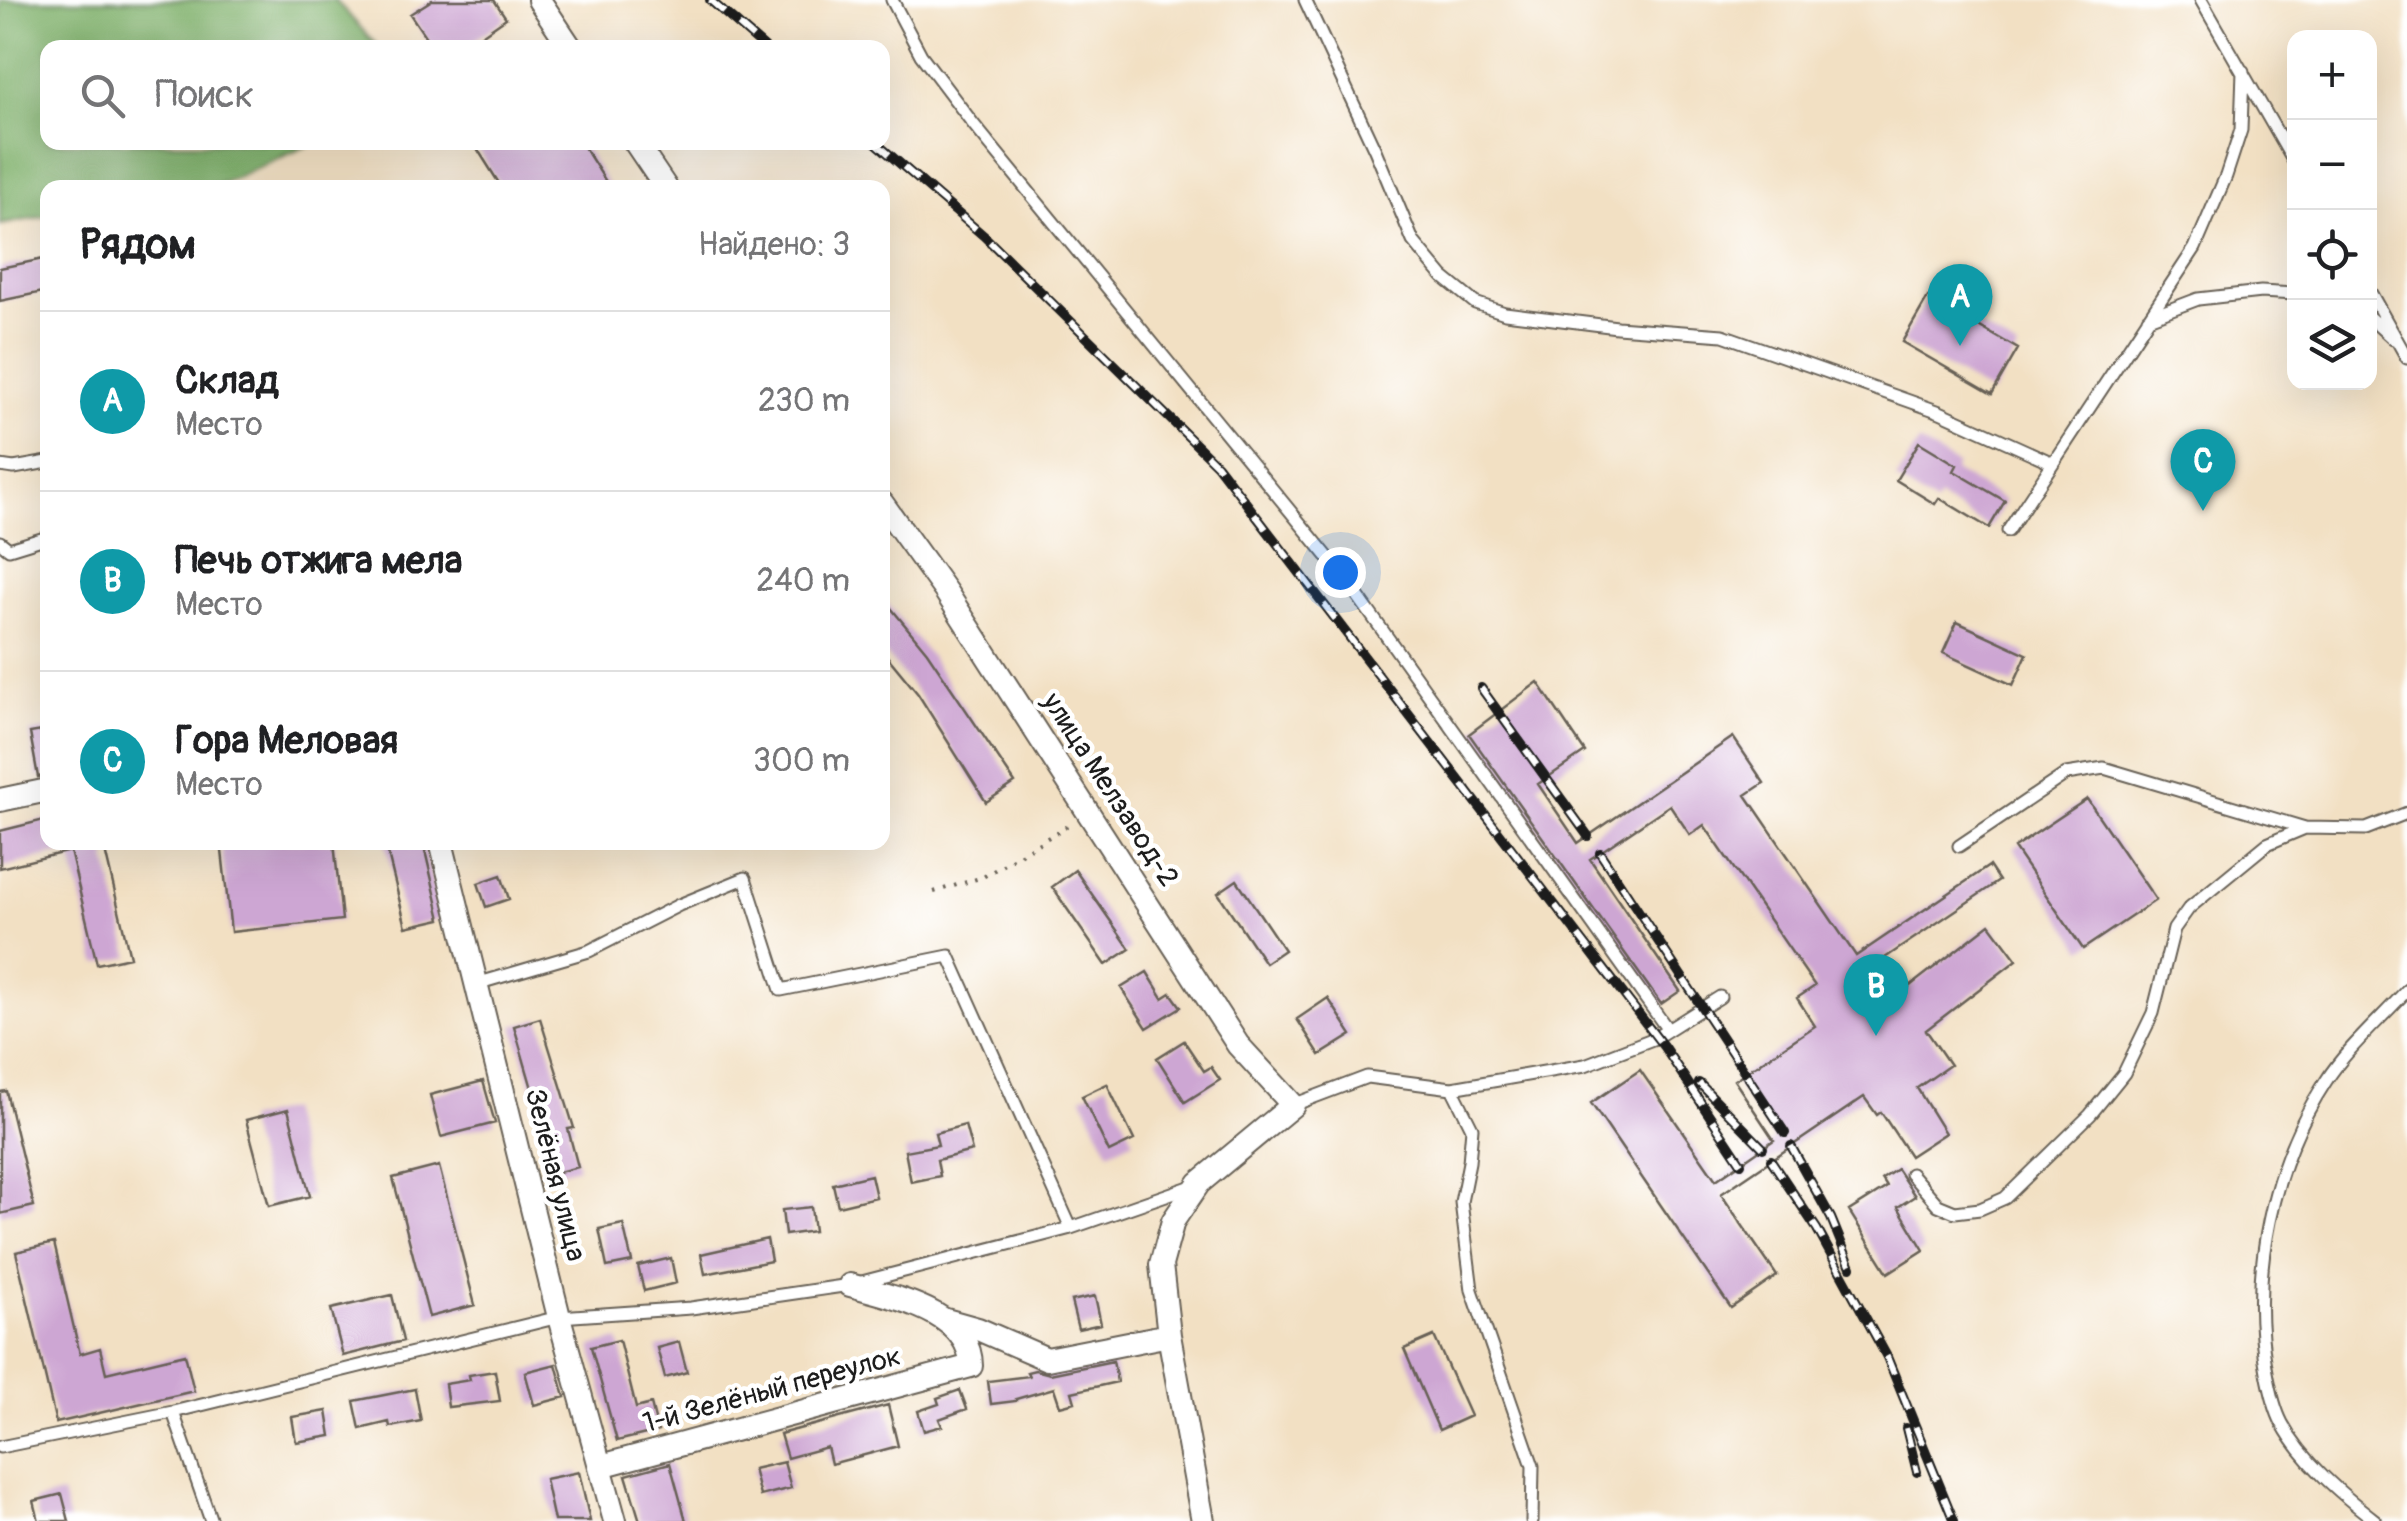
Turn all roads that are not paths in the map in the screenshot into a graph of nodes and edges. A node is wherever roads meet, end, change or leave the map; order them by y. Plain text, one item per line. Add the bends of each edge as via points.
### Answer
1 (539, 0) edge
2 (892, 0) edge
3 (1305, 0) edge
4 (2202, 0) edge
5 (566, 40) edge
6 (2242, 72) junction
7 (640, 150) edge
8 (2287, 150) edge
9 (661, 180) edge
10 (2287, 294) edge
11 (2375, 300) edge
12 (2148, 318) junction
13 (2377, 325) edge
14 (2404, 352) edge
15 (40, 463) edge
16 (2054, 463) junction
17 (0, 466) edge
18 (890, 513) edge
19 (2008, 532) dead end
20 (40, 539) edge
21 (0, 542) edge
22 (40, 792) edge
23 (0, 800) edge
24 (2407, 813) edge
25 (2305, 828) junction
26 (1959, 846) dead end
27 (444, 850) edge
28 (476, 984) junction
29 (2407, 990) edge
30 (1720, 997) dead end
31 (1668, 1030) junction
32 (1452, 1088) junction
33 (1294, 1105) junction
34 (1911, 1174) dead end
35 (1199, 1183) junction
36 (1071, 1228) junction
37 (850, 1286) junction
38 (559, 1318) junction
39 (942, 1319) junction
40 (1169, 1335) junction
41 (173, 1412) junction
42 (0, 1447) edge
43 (601, 1466) junction
44 (211, 1521) edge
45 (615, 1521) edge
46 (1203, 1521) edge
47 (1532, 1521) edge
48 (2376, 1521) edge

1 - 5 street
2 - 31 lane via 921,55 974,125 1345,578
3 - 16 lane via 1413,240 1475,303 1505,313 1722,335 1940,412
4 - 6 lane
6 - 8 lane
6 - 12 lane via 2240,130 2226,176 2195,248
7 - 9 street
10 - 12 lane via 2198,299
11 - 14 lane
12 - 16 lane
13 - 14 lane
15 - 17 lane
16 - 19 lane
18 - 33 street, улица Мелзавод-2 via 1238,1045
20 - 21 lane via 9,548
22 - 23 street
24 - 25 lane via 2366,830
25 - 26 lane via 2104,768 2066,774
25 - 34 lane via 2267,844 2189,908 2174,929 2154,1013 2124,1073 2005,1198 1955,1212 1938,1205
27 - 28 street, Зелёная улица
28 - 36 lane via 589,951 745,878 780,990 949,956
28 - 38 street, Зелёная улица
29 - 48 lane via 2326,1079 2297,1136 2264,1246 2260,1304 2281,1422 2312,1464
30 - 31 lane
31 - 32 lane via 1585,1065
32 - 33 lane via 1368,1077
32 - 47 lane via 1472,1128 1461,1202 1472,1290 1533,1466
33 - 35 street
35 - 36 lane
35 - 40 street via 1172,1221 1162,1265
36 - 37 lane
37 - 38 lane
37 - 39 street
38 - 41 lane
38 - 43 street, Зелёная улица
39 - 40 street via 1048,1359
39 - 43 street, 1-й Зелёный переулок via 972,1353 972,1366
40 - 46 street
41 - 42 lane
41 - 44 lane
43 - 45 street, Зелёная улица

